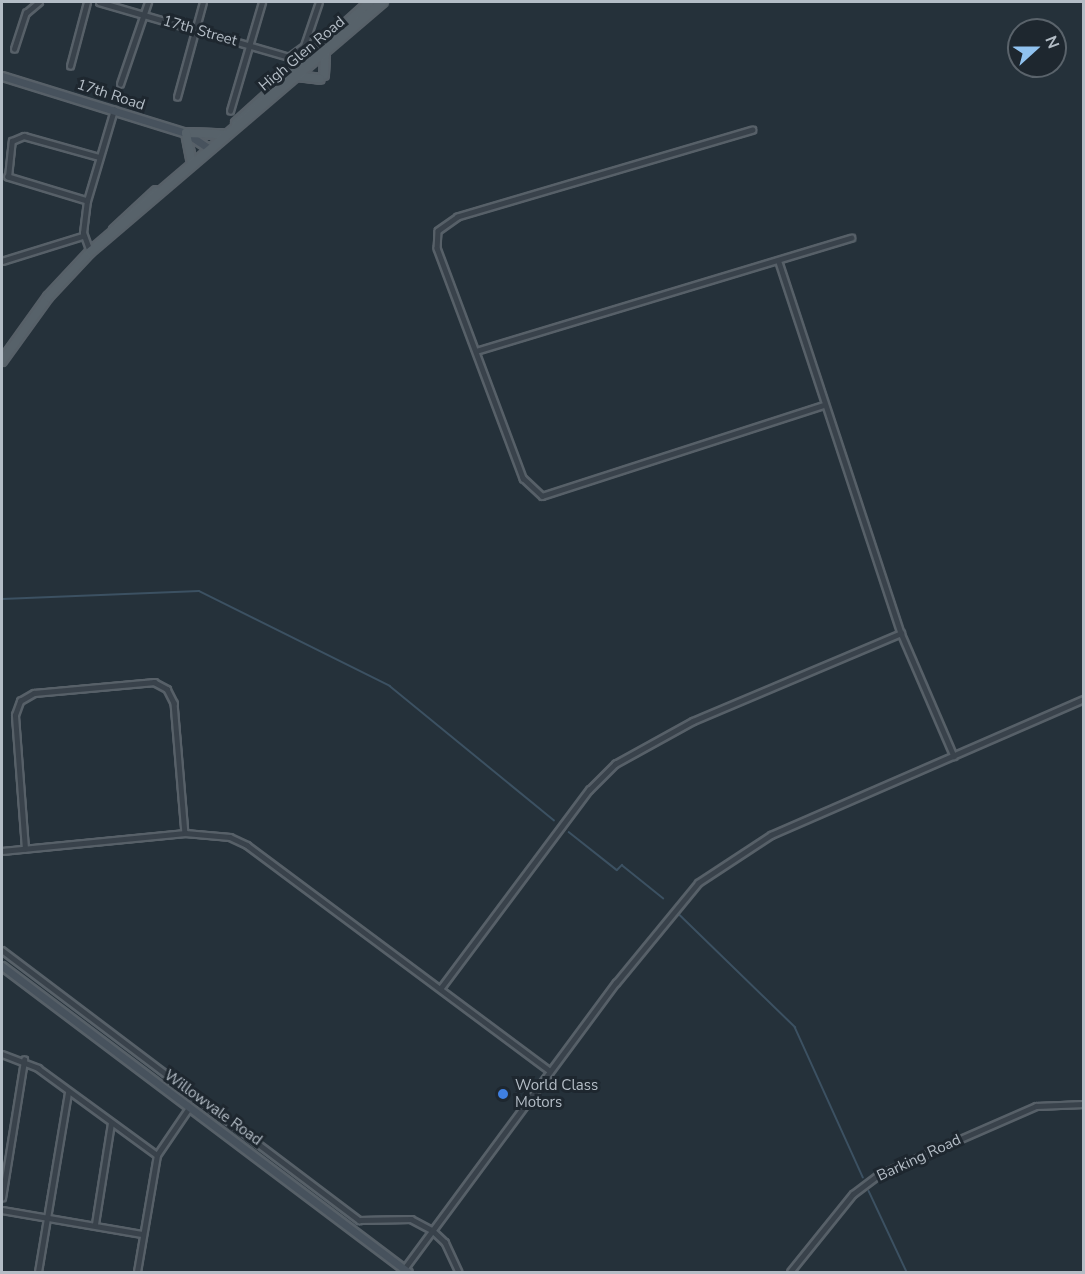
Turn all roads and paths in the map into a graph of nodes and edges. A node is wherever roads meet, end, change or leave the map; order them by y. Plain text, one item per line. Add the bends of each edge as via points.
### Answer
1 (39, 2) edge
2 (87, 2) edge
3 (99, 2) edge
4 (148, 2) edge
5 (203, 2) edge
6 (262, 2) edge
7 (319, 2) edge
8 (370, 2) edge
9 (383, 2) edge
10 (144, 15) junction
11 (196, 28) junction
12 (250, 45) junction
13 (14, 49) dead end
14 (325, 52) junction
15 (289, 57) junction
16 (70, 66) dead end
17 (297, 66) junction
18 (2, 76) edge
19 (297, 76) junction
20 (120, 84) dead end
21 (177, 97) dead end
22 (114, 110) junction
23 (230, 111) dead end
24 (235, 124) junction
25 (753, 130) dead end
26 (186, 133) junction
27 (224, 134) junction
28 (208, 148) junction
29 (99, 158) junction
30 (192, 163) junction
31 (87, 201) junction
32 (83, 236) junction
33 (852, 238) dead end
34 (90, 252) junction
35 (2, 261) edge
36 (779, 261) junction
37 (476, 351) junction
38 (2, 361) edge
39 (824, 405) junction
40 (901, 633) junction
41 (1083, 699) edge
42 (954, 756) junction
43 (185, 833) junction
44 (25, 849) junction
45 (2, 851) edge
46 (2, 950) edge
47 (2, 966) edge
48 (441, 990) junction
49 (2, 1054) edge
50 (24, 1060) junction
51 (550, 1071) junction
52 (68, 1092) junction
53 (1083, 1104) edge
54 (189, 1108) junction
55 (111, 1123) junction
56 (157, 1155) junction
57 (2, 1198) edge
58 (2, 1210) edge
59 (47, 1218) junction
60 (95, 1224) junction
61 (432, 1230) junction
62 (143, 1233) junction
63 (406, 1271) edge
64 (40, 1272) edge
65 (136, 1272) edge
66 (459, 1272) edge
67 (790, 1272) edge

1 - 13 street via 26,13
2 - 16 street
3 - 10 street, 17th Street
4 - 10 street
5 - 11 street
6 - 12 street
7 - 15 street via 304,46
8 - 17 main road, High Glen Road
9 - 14 main road, High Glen Road
10 - 11 street, 17th Street
10 - 20 street
11 - 12 street, 17th Street
11 - 21 street
12 - 15 street, 17th Street
12 - 23 street
14 - 19 main road, High Glen Road
14 - 19 main road via 322,77
15 - 17 street
17 - 24 main road, High Glen Road
18 - 22 main road, 17th Road
19 - 24 main road, High Glen Road
22 - 26 main road, 17th Road
22 - 29 street
24 - 27 main road, High Glen Road
25 - 37 street via 442,225 437,248
26 - 27 main road
26 - 28 main road, 17th Road
26 - 30 main road
27 - 28 main road, High Glen Road
28 - 30 main road, High Glen Road
29 - 31 street
29 - 31 street via 24,136 12,141 8,177
30 - 34 main road, High Glen Road
31 - 32 street
32 - 34 street
32 - 35 street
33 - 36 street
34 - 38 main road, High Glen Road via 48,297
36 - 37 street
36 - 39 street
37 - 39 street via 523,478 542,496
39 - 40 street
40 - 42 street
40 - 48 street via 721,709 615,764 589,790
41 - 42 street
42 - 51 street via 771,835 720,865 668,915
43 - 44 street
43 - 44 street via 174,703 167,689 154,682 34,693 20,701 15,715
43 - 48 street via 216,833 247,845
44 - 45 street
46 - 61 street via 359,1220 411,1219
47 - 54 main road, Willowvale Road
48 - 51 street
49 - 50 street
50 - 52 street
50 - 57 street
51 - 61 street
52 - 55 street
52 - 59 street
53 - 67 street, Barking Road via 1036,1106 878,1175 853,1194
54 - 56 street
54 - 63 main road, Willowvale Road
55 - 56 street
55 - 60 street
56 - 62 street
58 - 59 street
59 - 60 street
59 - 64 street
60 - 62 street
61 - 63 street
61 - 66 street via 445,1242
62 - 65 street

